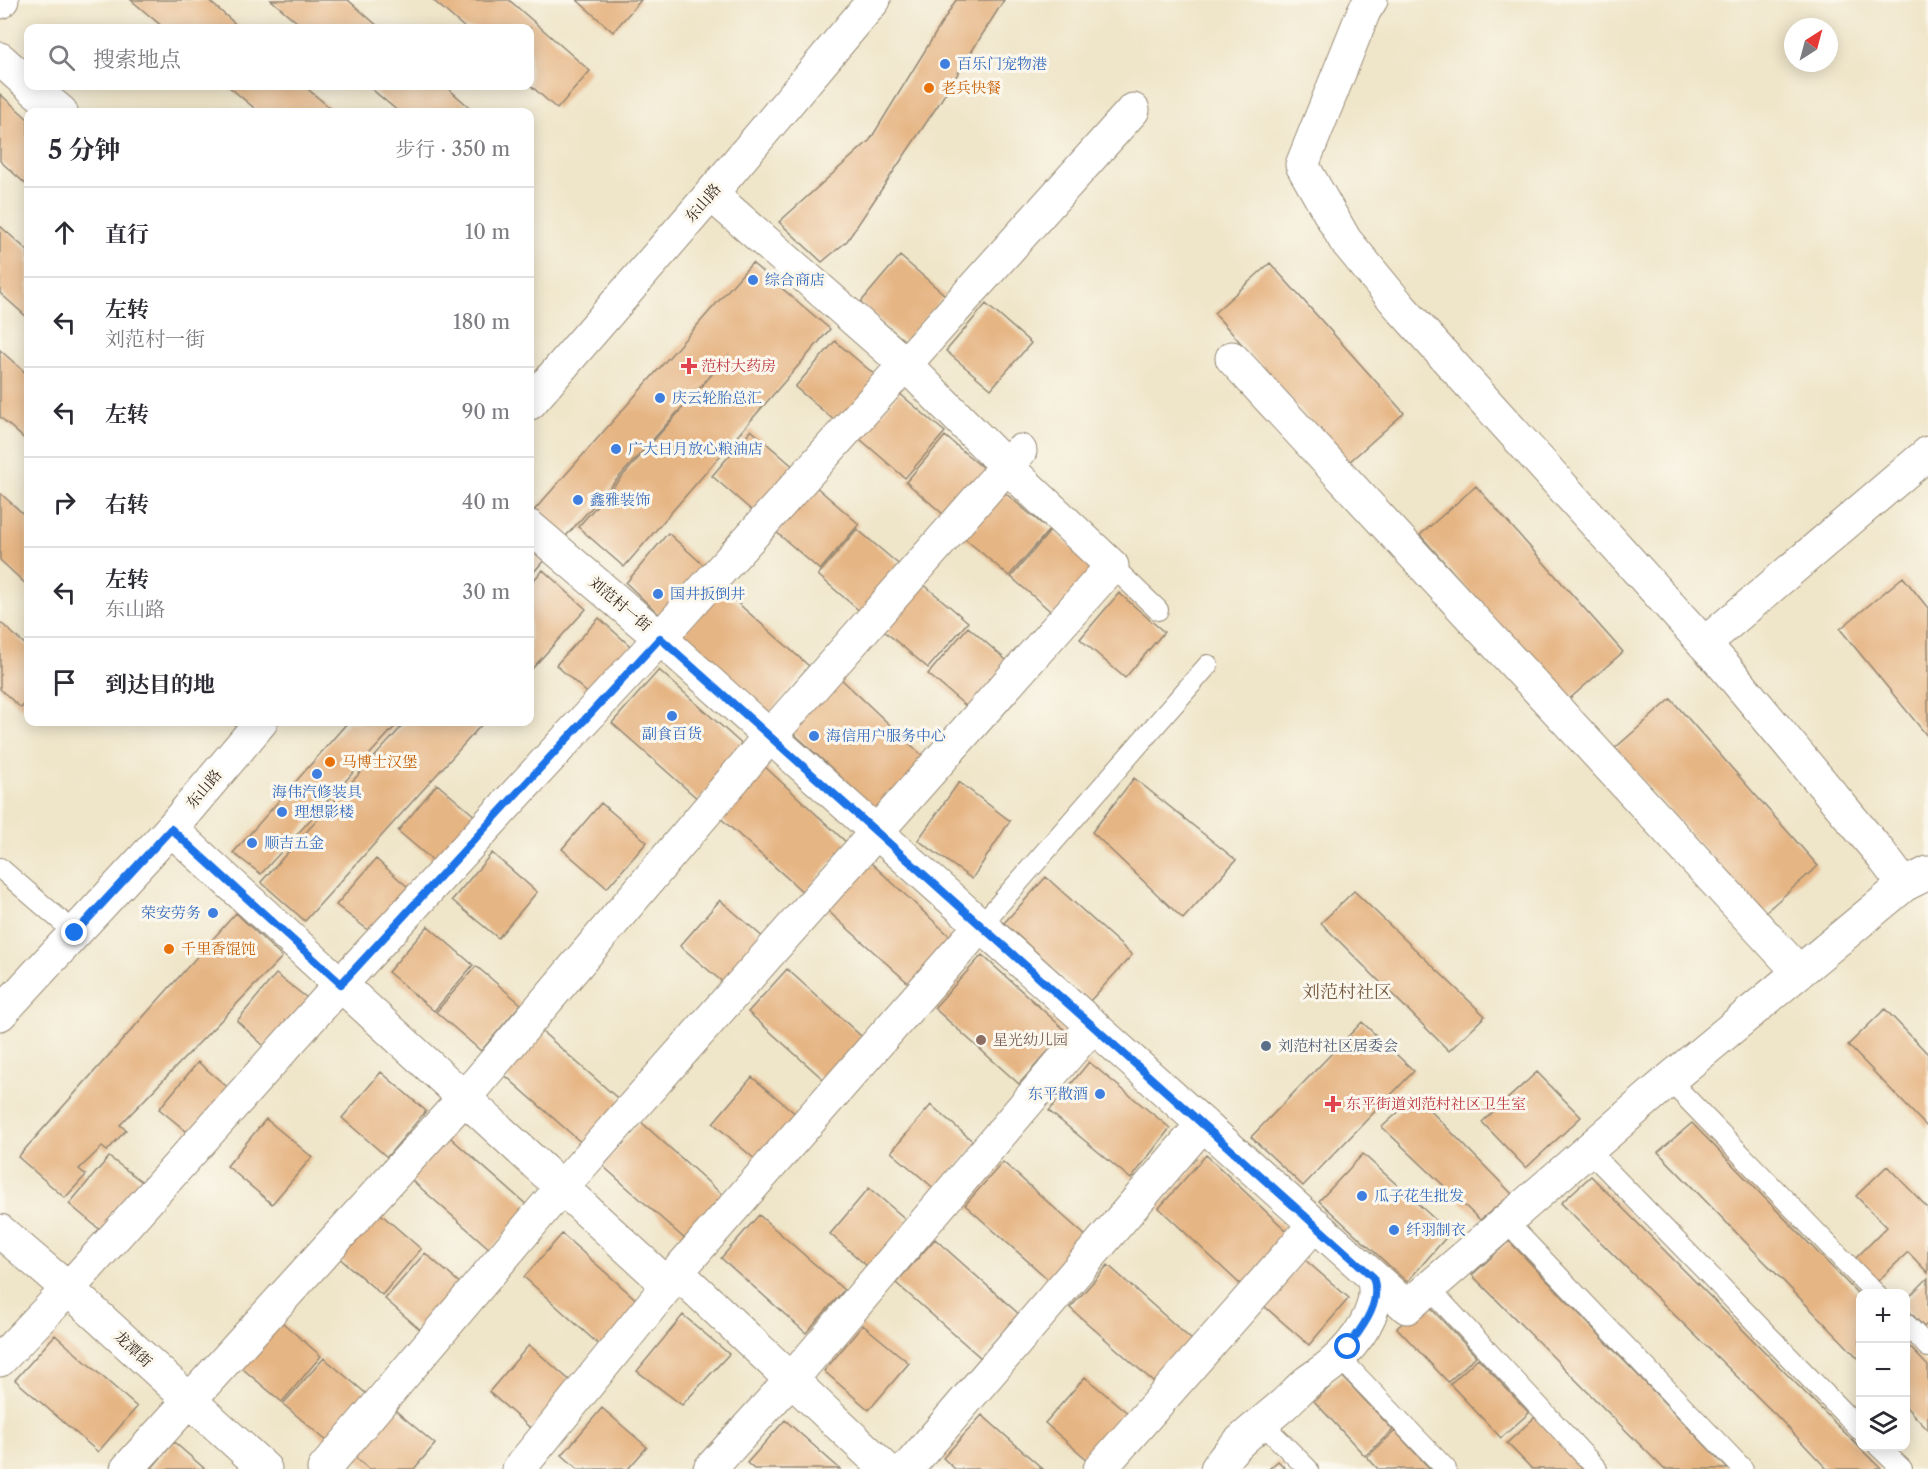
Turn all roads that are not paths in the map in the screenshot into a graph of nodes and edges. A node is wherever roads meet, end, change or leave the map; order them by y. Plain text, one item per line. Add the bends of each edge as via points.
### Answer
1 (874, 0) edge
2 (1371, 0) edge
3 (0, 59) edge
4 (24, 81) edge
5 (35, 90) edge
6 (56, 108) edge
7 (1133, 111) dead end
8 (711, 195) junction
9 (1232, 358) dead end
10 (905, 364) junction
11 (534, 398) edge
12 (1928, 453) edge
13 (1014, 458) junction
14 (534, 529) edge
15 (1112, 566) junction
16 (1158, 610) dead end
17 (660, 638) junction
18 (1704, 644) junction
19 (1208, 665) dead end
20 (258, 726) edge
21 (770, 736) junction
22 (171, 829) junction
23 (876, 831) junction
24 (0, 867) edge
25 (1919, 882) edge
26 (981, 925) junction
27 (75, 933) junction
28 (1799, 972) junction
29 (341, 984) junction
30 (1, 1011) edge
31 (1093, 1025) junction
32 (1669, 1080) junction
33 (465, 1097) junction
34 (1203, 1124) junction
35 (1588, 1150) junction
36 (562, 1187) junction
37 (1506, 1221) junction
38 (1314, 1224) junction
39 (0, 1232) edge
40 (1373, 1277) junction
41 (673, 1279) junction
42 (68, 1289) junction
43 (1872, 1289) edge
44 (1418, 1298) junction
45 (1910, 1329) edge
46 (1928, 1347) edge
47 (1339, 1357) junction
48 (0, 1360) edge
49 (791, 1380) junction
50 (188, 1400) junction
51 (1262, 1423) junction
52 (1856, 1427) edge
53 (1883, 1451) edge
54 (127, 1469) edge
55 (265, 1469) edge
56 (324, 1469) edge
57 (519, 1469) edge
58 (710, 1469) edge
59 (886, 1469) edge
60 (908, 1469) edge
61 (1100, 1469) edge
62 (1217, 1469) edge
63 (1308, 1469) edge
64 (1446, 1469) edge
65 (1597, 1469) edge
66 (1743, 1469) edge
67 (1902, 1469) edge

1 - 8 street, 东山路
2 - 18 street via 1302,165 1345,240 1401,308
3 - 4 street
5 - 6 street
7 - 10 street
8 - 10 street
8 - 11 street, 东山路
9 - 28 street
10 - 13 street
10 - 17 street
12 - 18 street
13 - 15 street
13 - 21 street
14 - 17 street, 刘范村一街
15 - 16 lane
15 - 23 street
17 - 21 street, 刘范村一街
17 - 29 street
18 - 25 street via 1880,853
19 - 26 lane
20 - 22 street, 东山路
21 - 23 street, 刘范村一街
21 - 33 street
22 - 27 street, 东山路
22 - 29 street
23 - 26 street, 刘范村一街
23 - 36 street
24 - 27 lane
25 - 28 street
26 - 31 street, 刘范村一街
26 - 41 street
27 - 30 street, 东山路
28 - 32 street
29 - 33 street
29 - 42 street
31 - 34 street, 刘范村一街
31 - 49 street
32 - 35 street
32 - 43 lane
33 - 36 street
33 - 50 street
34 - 38 street, 刘范村一街
34 - 60 street
35 - 37 street
35 - 52 lane
36 - 41 street
36 - 56 street
37 - 44 street
37 - 66 lane
38 - 40 street, 刘范村一街
38 - 61 street
39 - 42 street, 龙潭街
40 - 44 street, 刘范村一街
40 - 47 street via 1376,1291 1368,1319
41 - 49 street
41 - 57 street
42 - 48 street
42 - 50 street, 龙潭街
44 - 65 lane
45 - 46 lane
47 - 51 street
47 - 64 lane
49 - 58 street
49 - 59 street
50 - 54 street
50 - 55 street, 龙潭街
51 - 62 street
51 - 63 lane
53 - 67 lane

